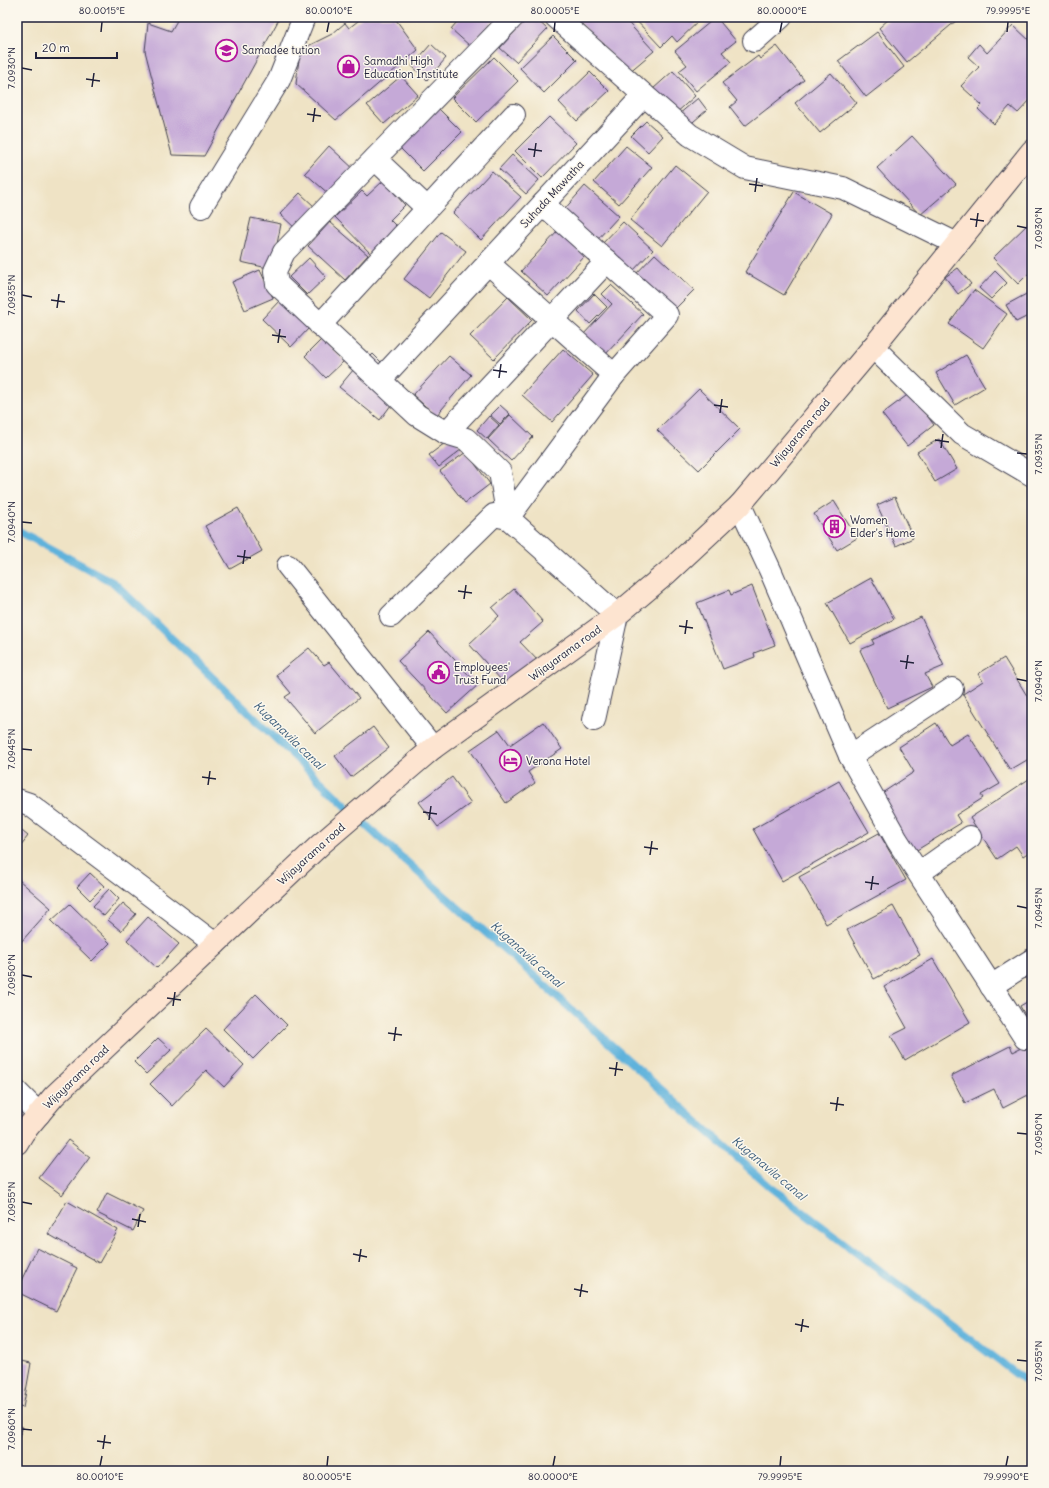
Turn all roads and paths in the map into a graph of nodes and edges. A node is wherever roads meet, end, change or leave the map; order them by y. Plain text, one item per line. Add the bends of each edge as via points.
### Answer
1 (304, 17) edge
2 (513, 17) edge
3 (556, 17) edge
4 (781, 17) edge
5 (754, 41) dead end
6 (644, 95) junction
7 (514, 115) dead end
8 (1032, 151) edge
9 (375, 159) junction
10 (543, 204) junction
11 (201, 207) dead end
12 (427, 208) junction
13 (957, 244) junction
14 (607, 261) junction
15 (488, 263) junction
16 (552, 320) junction
17 (320, 325) junction
18 (873, 347) junction
19 (614, 375) junction
20 (380, 380) junction
21 (446, 433) junction
22 (1032, 475) edge
23 (740, 504) junction
24 (508, 518) junction
25 (288, 566) dead end
26 (617, 615) junction
27 (391, 616) dead end
28 (952, 689) dead end
29 (594, 720) dead end
30 (433, 748) junction
31 (850, 756) junction
32 (17, 800) edge
33 (970, 837) dead end
34 (919, 874) junction
35 (215, 944) junction
36 (1032, 960) edge
37 (991, 986) junction
38 (1025, 1038) dead end
39 (17, 1092) edge
40 (39, 1114) junction
41 (17, 1143) edge

1 - 11 street via 279,80
2 - 9 street
3 - 6 street
4 - 5 street
6 - 10 street, Suhada Mawatha
6 - 13 street via 690,135 745,168 843,188
7 - 12 street
8 - 13 street, Wijayarama road
9 - 12 street
9 - 17 street via 284,252 275,271 276,284
10 - 14 street
10 - 15 street, Suhada Mawatha
12 - 17 street
13 - 18 street, Wijayarama road
14 - 16 street
14 - 19 street via 667,315
15 - 16 street
15 - 20 street, Suhada Mawatha
16 - 19 street
16 - 21 street
17 - 20 street
18 - 22 street via 962,434
18 - 23 street, Wijayarama road
19 - 24 street
20 - 21 street via 418,415
21 - 24 street via 466,439 500,472
23 - 26 street, Wijayarama road via 667,573
23 - 31 street
24 - 26 street
24 - 27 street via 494,515
25 - 30 street
26 - 29 street
26 - 30 street, Wijayarama road
28 - 31 street
30 - 35 street, Wijayarama road via 321,844
31 - 34 street
32 - 35 street via 29,804
33 - 34 street
34 - 37 street
35 - 40 street, Wijayarama road via 54,1096
36 - 37 street
37 - 38 street
39 - 40 street
40 - 41 street, Wijayarama road

